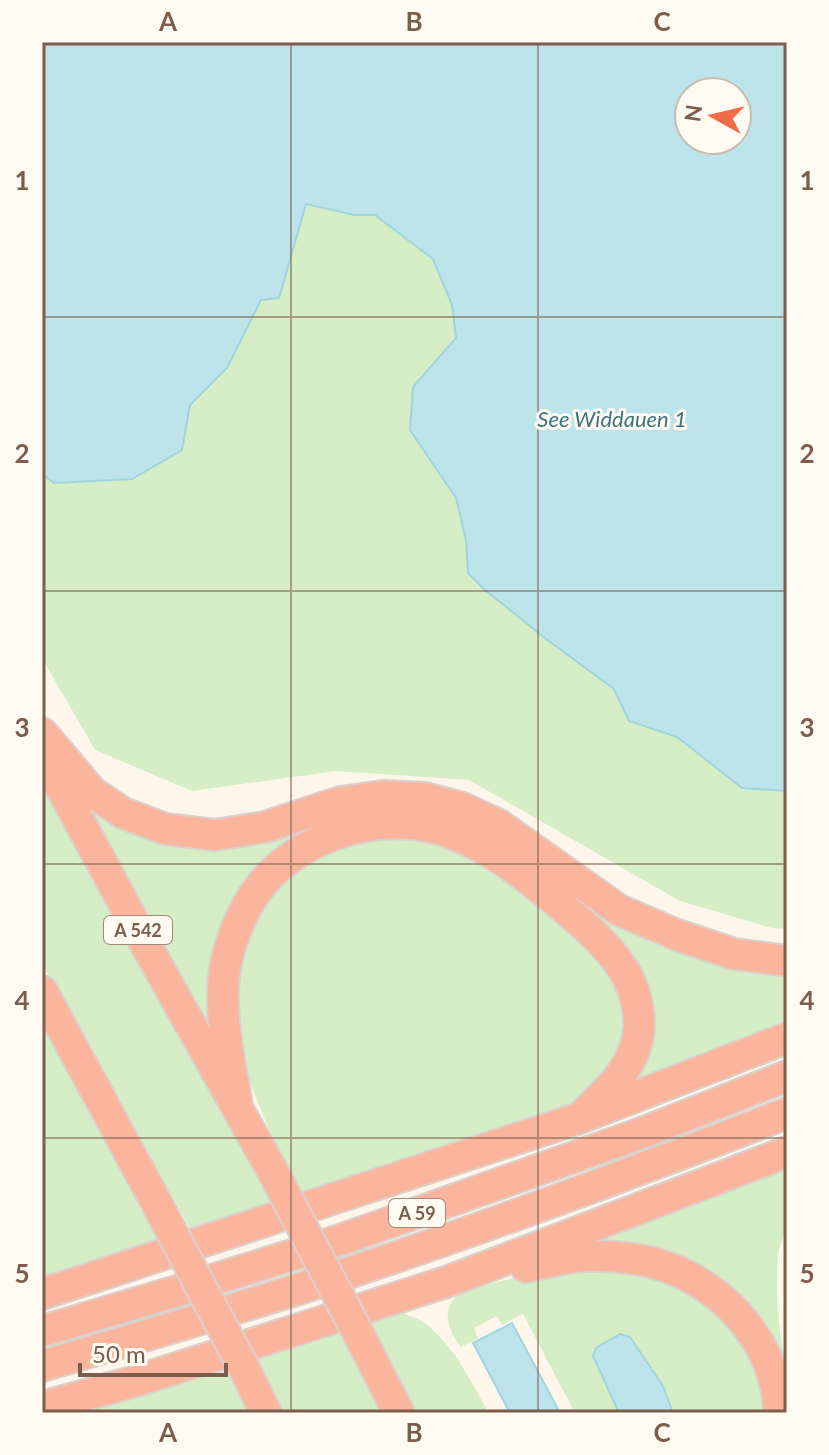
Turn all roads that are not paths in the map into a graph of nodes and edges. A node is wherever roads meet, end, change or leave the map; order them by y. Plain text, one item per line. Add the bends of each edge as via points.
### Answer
1 (42, 733) edge
2 (42, 753) edge
3 (787, 961) edge
4 (42, 991) edge
5 (787, 1038) edge
6 (787, 1076) edge
7 (237, 1106) junction
8 (787, 1113) edge
9 (580, 1118) junction
10 (787, 1152) edge
11 (449, 1281) junction
12 (42, 1294) edge
13 (42, 1331) edge
14 (42, 1366) edge
15 (42, 1407) edge
16 (266, 1413) edge
17 (399, 1413) edge
18 (779, 1413) edge

1 - 3 highway via 92,792 123,813 165,829 215,835 265,827 341,802 425,798 499,825 619,910 734,954
2 - 7 highway, A 542
4 - 16 highway, bridge
5 - 9 highway
6 - 13 highway, A 59 via 340,1240
7 - 9 highway via 224,1020 225,969 250,902 282,864 325,837 379,824 407,824 452,834 506,863 602,941 626,971 638,1007 636,1044 618,1080
7 - 17 highway, A 542, bridge
8 - 14 highway, A 59 via 634,1173 361,1268
9 - 12 highway
10 - 11 highway
11 - 15 highway
11 - 18 highway via 587,1255 629,1258 675,1270 709,1288 743,1318 772,1374

